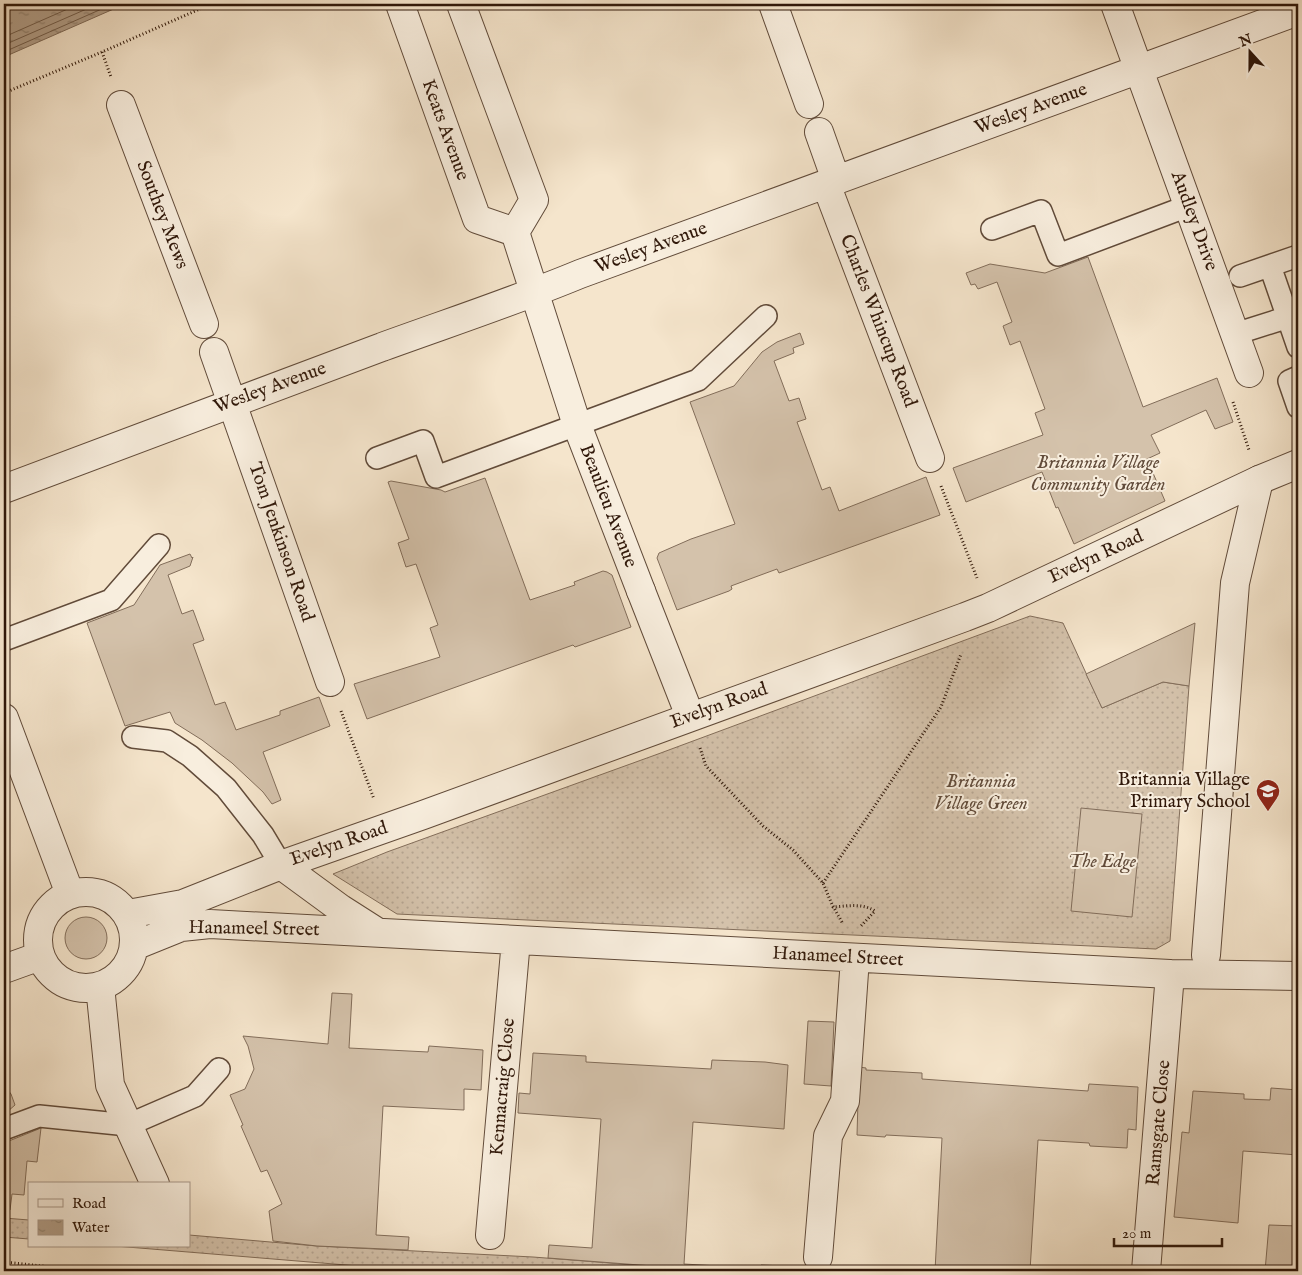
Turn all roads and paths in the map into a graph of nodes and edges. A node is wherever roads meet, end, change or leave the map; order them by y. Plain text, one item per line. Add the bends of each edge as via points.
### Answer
1 (211, 4) edge
2 (400, 4) edge
3 (461, 4) edge
4 (773, 4) edge
5 (1115, 4) edge
6 (1298, 11) edge
7 (1138, 70) junction
8 (4, 93) edge
9 (809, 104) dead end
10 (121, 105) dead end
11 (819, 132) dead end
12 (831, 182) junction
13 (1188, 206) junction
14 (992, 229) dead end
15 (515, 232) junction
16 (1298, 256) edge
17 (1270, 266) junction
18 (1240, 276) dead end
19 (534, 294) junction
20 (766, 316) dead end
21 (1293, 316) edge
22 (204, 324) dead end
23 (1235, 334) junction
24 (1298, 347) edge
25 (214, 352) dead end
26 (1249, 373) joint
27 (1298, 377) edge
28 (232, 402) junction
29 (1298, 407) edge
30 (577, 425) junction
31 (378, 458) dead end
32 (930, 458) joint
33 (1298, 464) edge
34 (1259, 480) junction
35 (4, 489) edge
36 (159, 545) dead end
37 (988, 608) junction
38 (4, 640) edge
39 (964, 647) dead end
40 (330, 682) joint
41 (690, 716) junction
42 (4, 718) edge
43 (134, 737) dead end
44 (376, 804) dead end
45 (281, 865) junction
46 (822, 883) junction
47 (70, 894) junction
48 (833, 906) junction
49 (128, 914) junction
50 (840, 919) dead end
51 (378, 932) junction
52 (516, 940) junction
53 (134, 946) junction
54 (1206, 955) dead end
55 (40, 956) junction
56 (854, 958) junction
57 (4, 969) edge
58 (1170, 974) junction
59 (1298, 976) edge
60 (100, 986) junction
61 (219, 1069) dead end
62 (128, 1125) junction
63 (4, 1129) edge
64 (154, 1182) edge
65 (490, 1235) dead end
66 (818, 1258) dead end
67 (4, 1262) edge
68 (90, 1271) edge
69 (1146, 1271) edge

1 - 8 path
2 - 15 street, Keats Avenue via 478,219
3 - 15 street via 534,200
4 - 9 street
5 - 7 street, Audley Drive
6 - 7 street, Wesley Avenue
7 - 12 street, Wesley Avenue
7 - 13 street, Audley Drive
10 - 22 street, Southey Mews
11 - 12 street, Charles Whincup Road
12 - 19 street, Wesley Avenue
12 - 32 street, Charles Whincup Road
13 - 14 lane via 1058,256 1042,211
13 - 23 street, Audley Drive
15 - 19 street
16 - 17 lane
17 - 18 lane
17 - 21 lane
19 - 28 street, Wesley Avenue via 486,308
19 - 30 street, Beaulieu Avenue
20 - 30 lane via 698,380
21 - 23 lane
21 - 24 lane
23 - 26 street, Audley Drive
25 - 28 street
26 - 34 path via 1226,381
27 - 29 lane via 1289,381
28 - 35 street, Wesley Avenue
28 - 40 street, Tom Jenkinson Road
30 - 31 lane via 436,477 423,441
30 - 41 street, Beaulieu Avenue
32 - 37 path
33 - 34 street, Evelyn Road
34 - 37 street, Evelyn Road
34 - 54 street via 1235,583
36 - 38 lane via 111,600
37 - 41 street, Evelyn Road
39 - 46 path via 941,707
40 - 44 path
41 - 45 street, Evelyn Road
41 - 46 path via 706,766 763,826 793,850
42 - 47 street
43 - 45 lane via 167,740 190,756 226,788 263,835
45 - 49 street, Evelyn Road via 182,904
45 - 51 street, Hanameel Street
46 - 48 path
47 - 49 street via 86,891 103,894
47 - 55 street via 56,901 39,926 37,942
48 - 50 path
48 - 56 path via 869,907 875,911 853,939
49 - 53 street via 134,929
51 - 52 street, Hanameel Street
51 - 53 street, Hanameel Street via 210,924 181,927
52 - 56 street, Hanameel Street
52 - 65 street, Kennacraig Close
53 - 60 street via 123,971
55 - 57 street
55 - 60 street via 47,970 58,980 86,989
56 - 58 street, Hanameel Street
56 - 66 street via 845,1100 828,1136
58 - 59 street, Hanameel Street
58 - 69 street, Ramsgate Close
60 - 62 street via 110,1085
61 - 62 lane via 195,1096
62 - 63 lane via 39,1116
62 - 64 street
67 - 68 path

